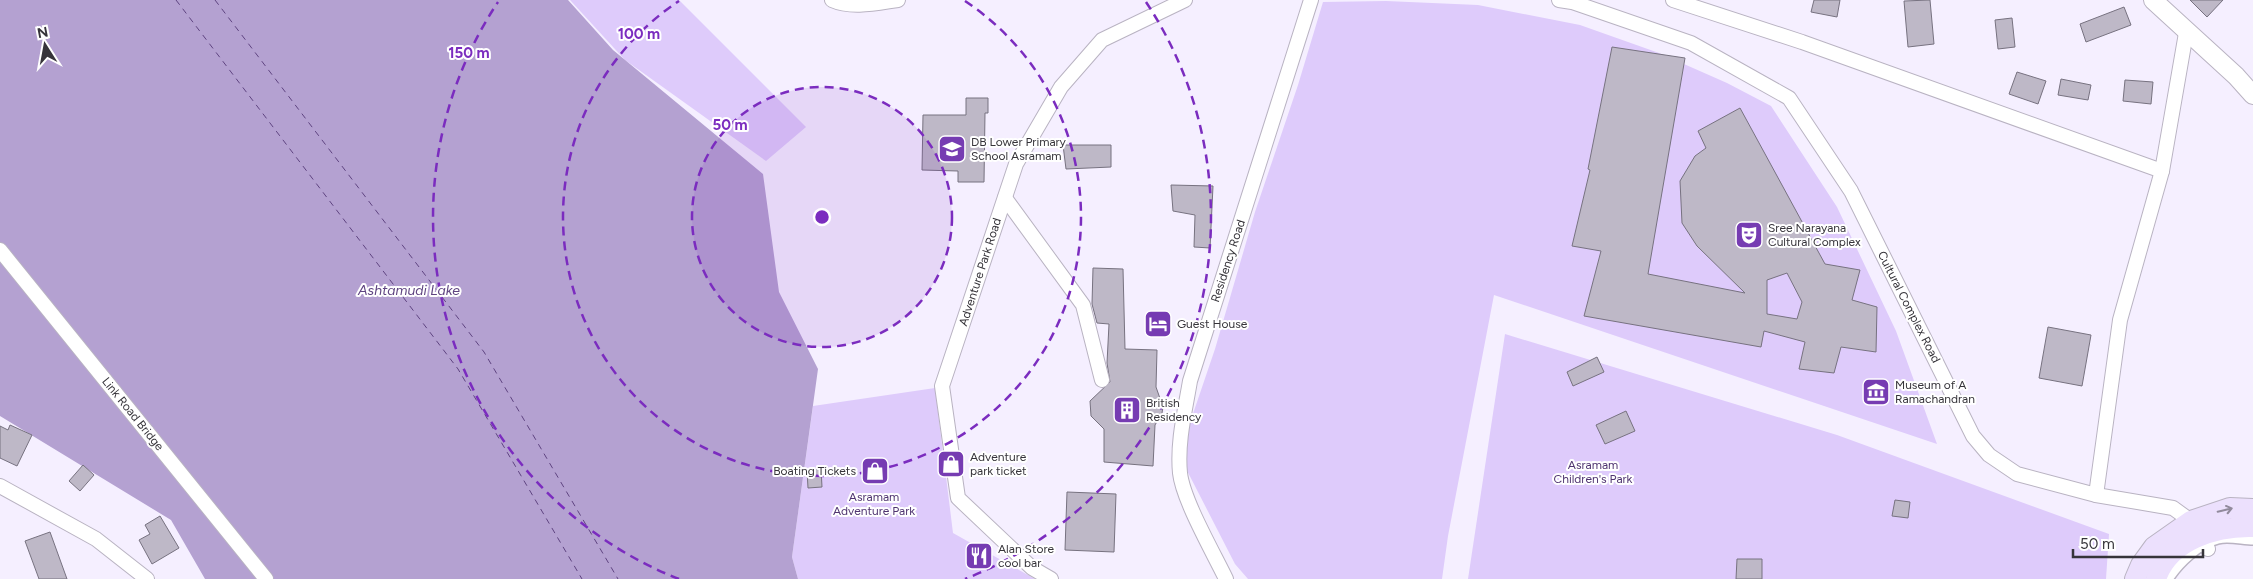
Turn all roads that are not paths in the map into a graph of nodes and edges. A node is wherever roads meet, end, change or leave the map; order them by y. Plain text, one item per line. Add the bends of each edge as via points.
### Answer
1 (832, 0) edge
2 (898, 0) edge
3 (1185, 0) edge
4 (1311, 0) edge
5 (1559, 0) edge
6 (1672, 0) edge
7 (2153, 0) edge
8 (2186, 33) junction
9 (2253, 95) edge
10 (2162, 171) junction
11 (1005, 198) junction
12 (0, 250) edge
13 (1102, 380) dead end
14 (0, 486) edge
15 (2096, 495) junction
16 (2253, 509) edge
17 (2253, 528) edge
18 (2201, 537) junction
19 (2253, 539) edge
20 (147, 579) edge
21 (266, 579) edge
22 (1050, 579) edge
23 (1226, 579) edge
24 (2135, 579) edge
25 (2156, 579) edge
26 (2167, 579) edge

1 - 2 street via 862,4
3 - 11 street, Adventure Park Road via 1102,40 1061,87 1016,164
4 - 23 street, Residency Road via 1190,381 1179,446 1180,475 1188,501
5 - 15 street, Cultural Complex Road via 1691,43 1789,98 1851,191 1973,436 1989,455 2016,474
6 - 10 street via 1802,42
7 - 8 street
8 - 9 street
8 - 10 street
10 - 15 street via 2120,320
11 - 13 street via 1083,305
11 - 22 street, Adventure Park Road via 942,386 958,498 1032,568
12 - 21 street, Link Road Bridge
14 - 20 street via 96,539
15 - 18 street, Cultural Complex Road via 2173,508
18 -> 16 main road via 2230,508
17 - 18 main road via 2231,527
18 - 19 street
18 - 24 main road via 2154,547
18 - 25 main road via 2172,553
18 - 26 street

